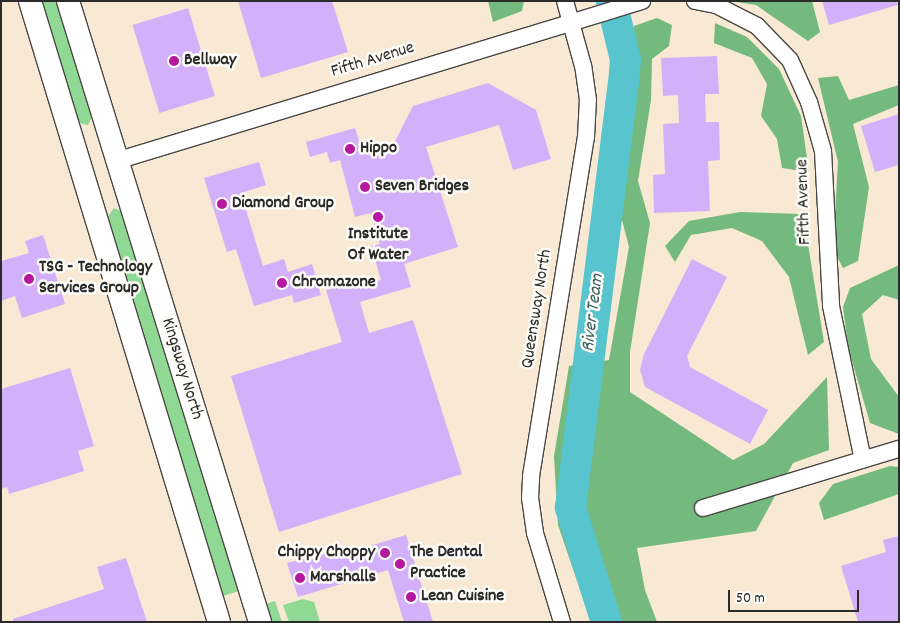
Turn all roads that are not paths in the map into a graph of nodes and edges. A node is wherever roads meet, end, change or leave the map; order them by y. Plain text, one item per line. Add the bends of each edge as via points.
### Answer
1 (30, 1) edge
2 (68, 1) edge
3 (565, 1) edge
4 (696, 1) edge
5 (639, 2) edge
6 (571, 20) junction
7 (116, 162) junction
8 (82, 172) junction
9 (899, 449) edge
10 (863, 460) junction
11 (703, 508) dead end
12 (219, 622) edge
13 (260, 622) edge
14 (562, 622) edge

1 - 8 street
2 - 7 street, Kingsway North
3 - 6 street, Queensway North
4 - 10 street, Fifth Avenue via 716,5 757,26 790,60 809,102 823,151 831,306
5 - 6 street, Fifth Avenue
6 - 7 street, Fifth Avenue
6 - 14 street, Queensway North via 588,100 586,137 530,498 535,533
7 - 8 street
7 - 13 street, Kingsway North
8 - 12 street
9 - 10 street
10 - 11 street

